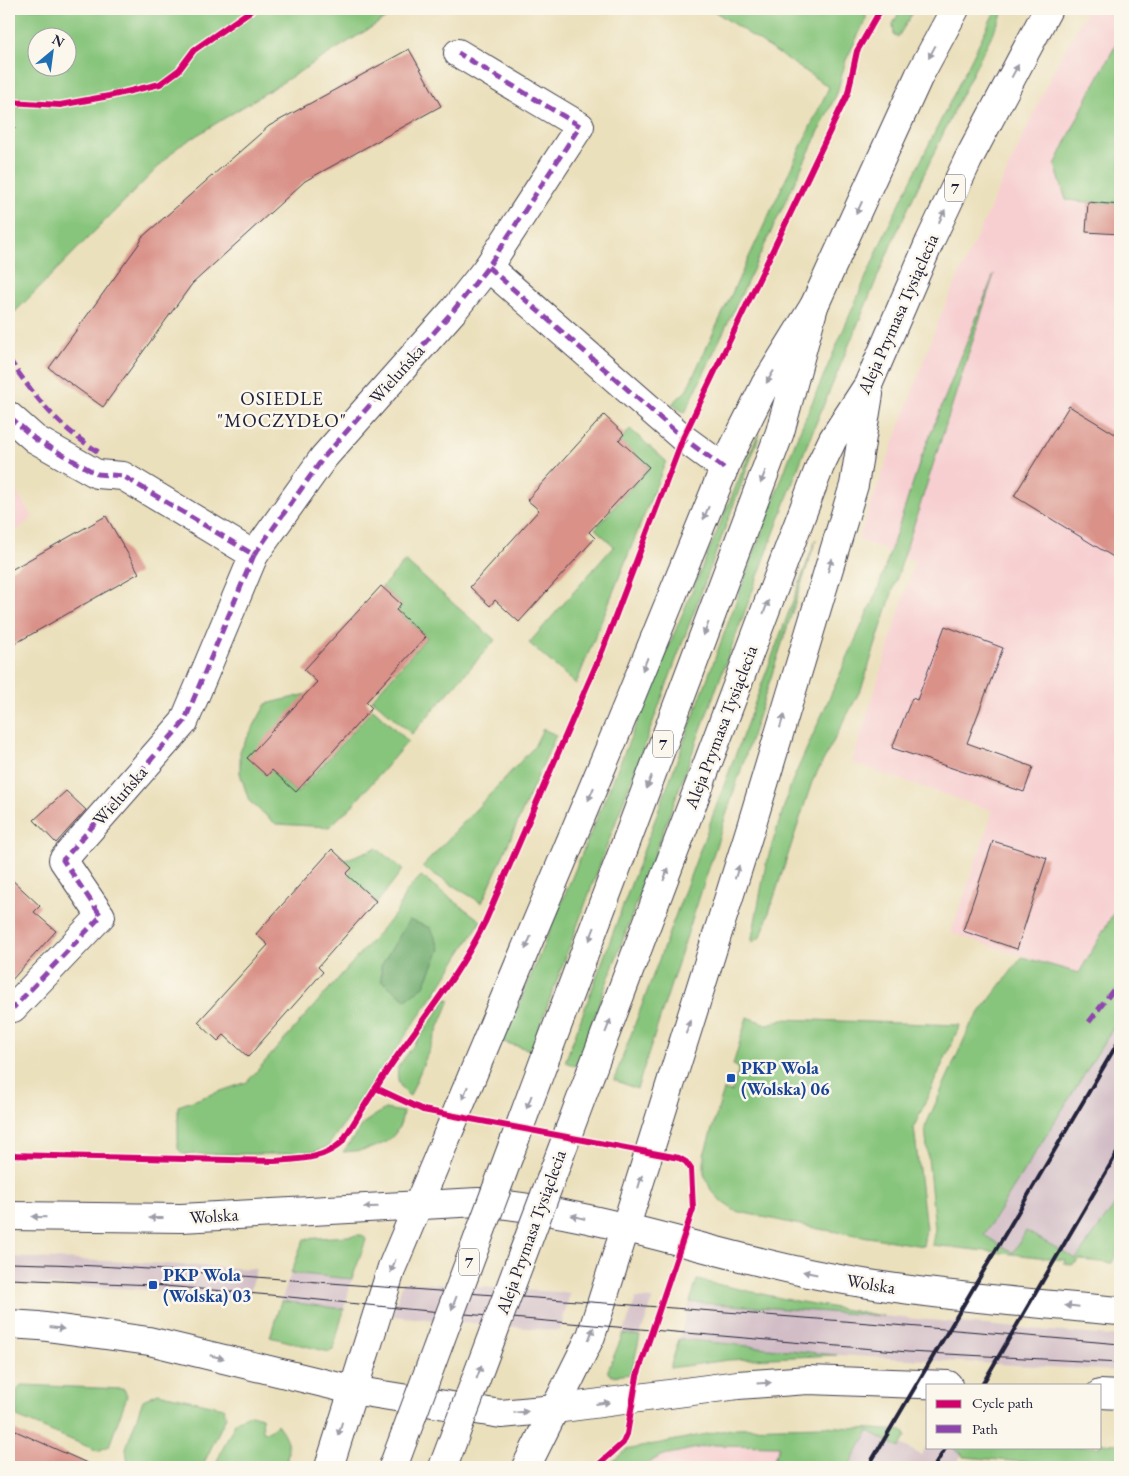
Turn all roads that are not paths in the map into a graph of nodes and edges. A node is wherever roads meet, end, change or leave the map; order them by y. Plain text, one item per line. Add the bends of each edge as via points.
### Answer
1 (955, 9) edge
2 (1048, 9) edge
3 (458, 54) dead end
4 (488, 267) junction
5 (814, 306) junction
6 (874, 373) junction
7 (9, 416) edge
8 (724, 468) junction
9 (254, 555) junction
10 (13, 1008) dead end
11 (420, 1205) junction
12 (9, 1216) edge
13 (626, 1229) junction
14 (1120, 1311) edge
15 (9, 1324) edge
16 (926, 1384) edge
17 (352, 1390) junction
18 (1102, 1394) edge
19 (1120, 1395) edge
20 (555, 1410) junction
21 (329, 1467) edge
22 (392, 1467) edge
23 (444, 1467) edge
24 (526, 1467) edge

1 -> 5 main road, 7 via 920,76
6 -> 2 main road, Aleja Prymasa Tysiąclecia / 7 via 968,160
3 - 4 main road, Wieluńska via 580,126
4 - 8 main road via 683,438
4 - 9 main road, Wieluńska via 324,456
5 -> 8 main road via 765,385
5 -> 22 main road, 7, bridge via 780,432
13 -> 6 main road via 854,484
23 -> 6 main road, Aleja Prymasa Tysiąclecia / 7, bridge via 820,466 833,438
7 - 9 main road via 35,439 97,474 123,476
8 -> 11 main road
9 - 10 main road, Wieluńska via 184,722 64,860 100,916
11 -> 12 main road, Wolska via 181,1218
13 -> 11 main road, Wolska via 562,1212 512,1205 478,1202
11 -> 17 main road via 392,1267
14 -> 13 main road, Wolska via 858,1282 774,1266
20 -> 13 main road via 591,1336
15 -> 17 main road via 149,1341
20 -> 16 main road via 738,1385 808,1380
17 -> 20 main road via 501,1414
17 -> 21 main road
18 - 19 main road
20 - 24 main road

